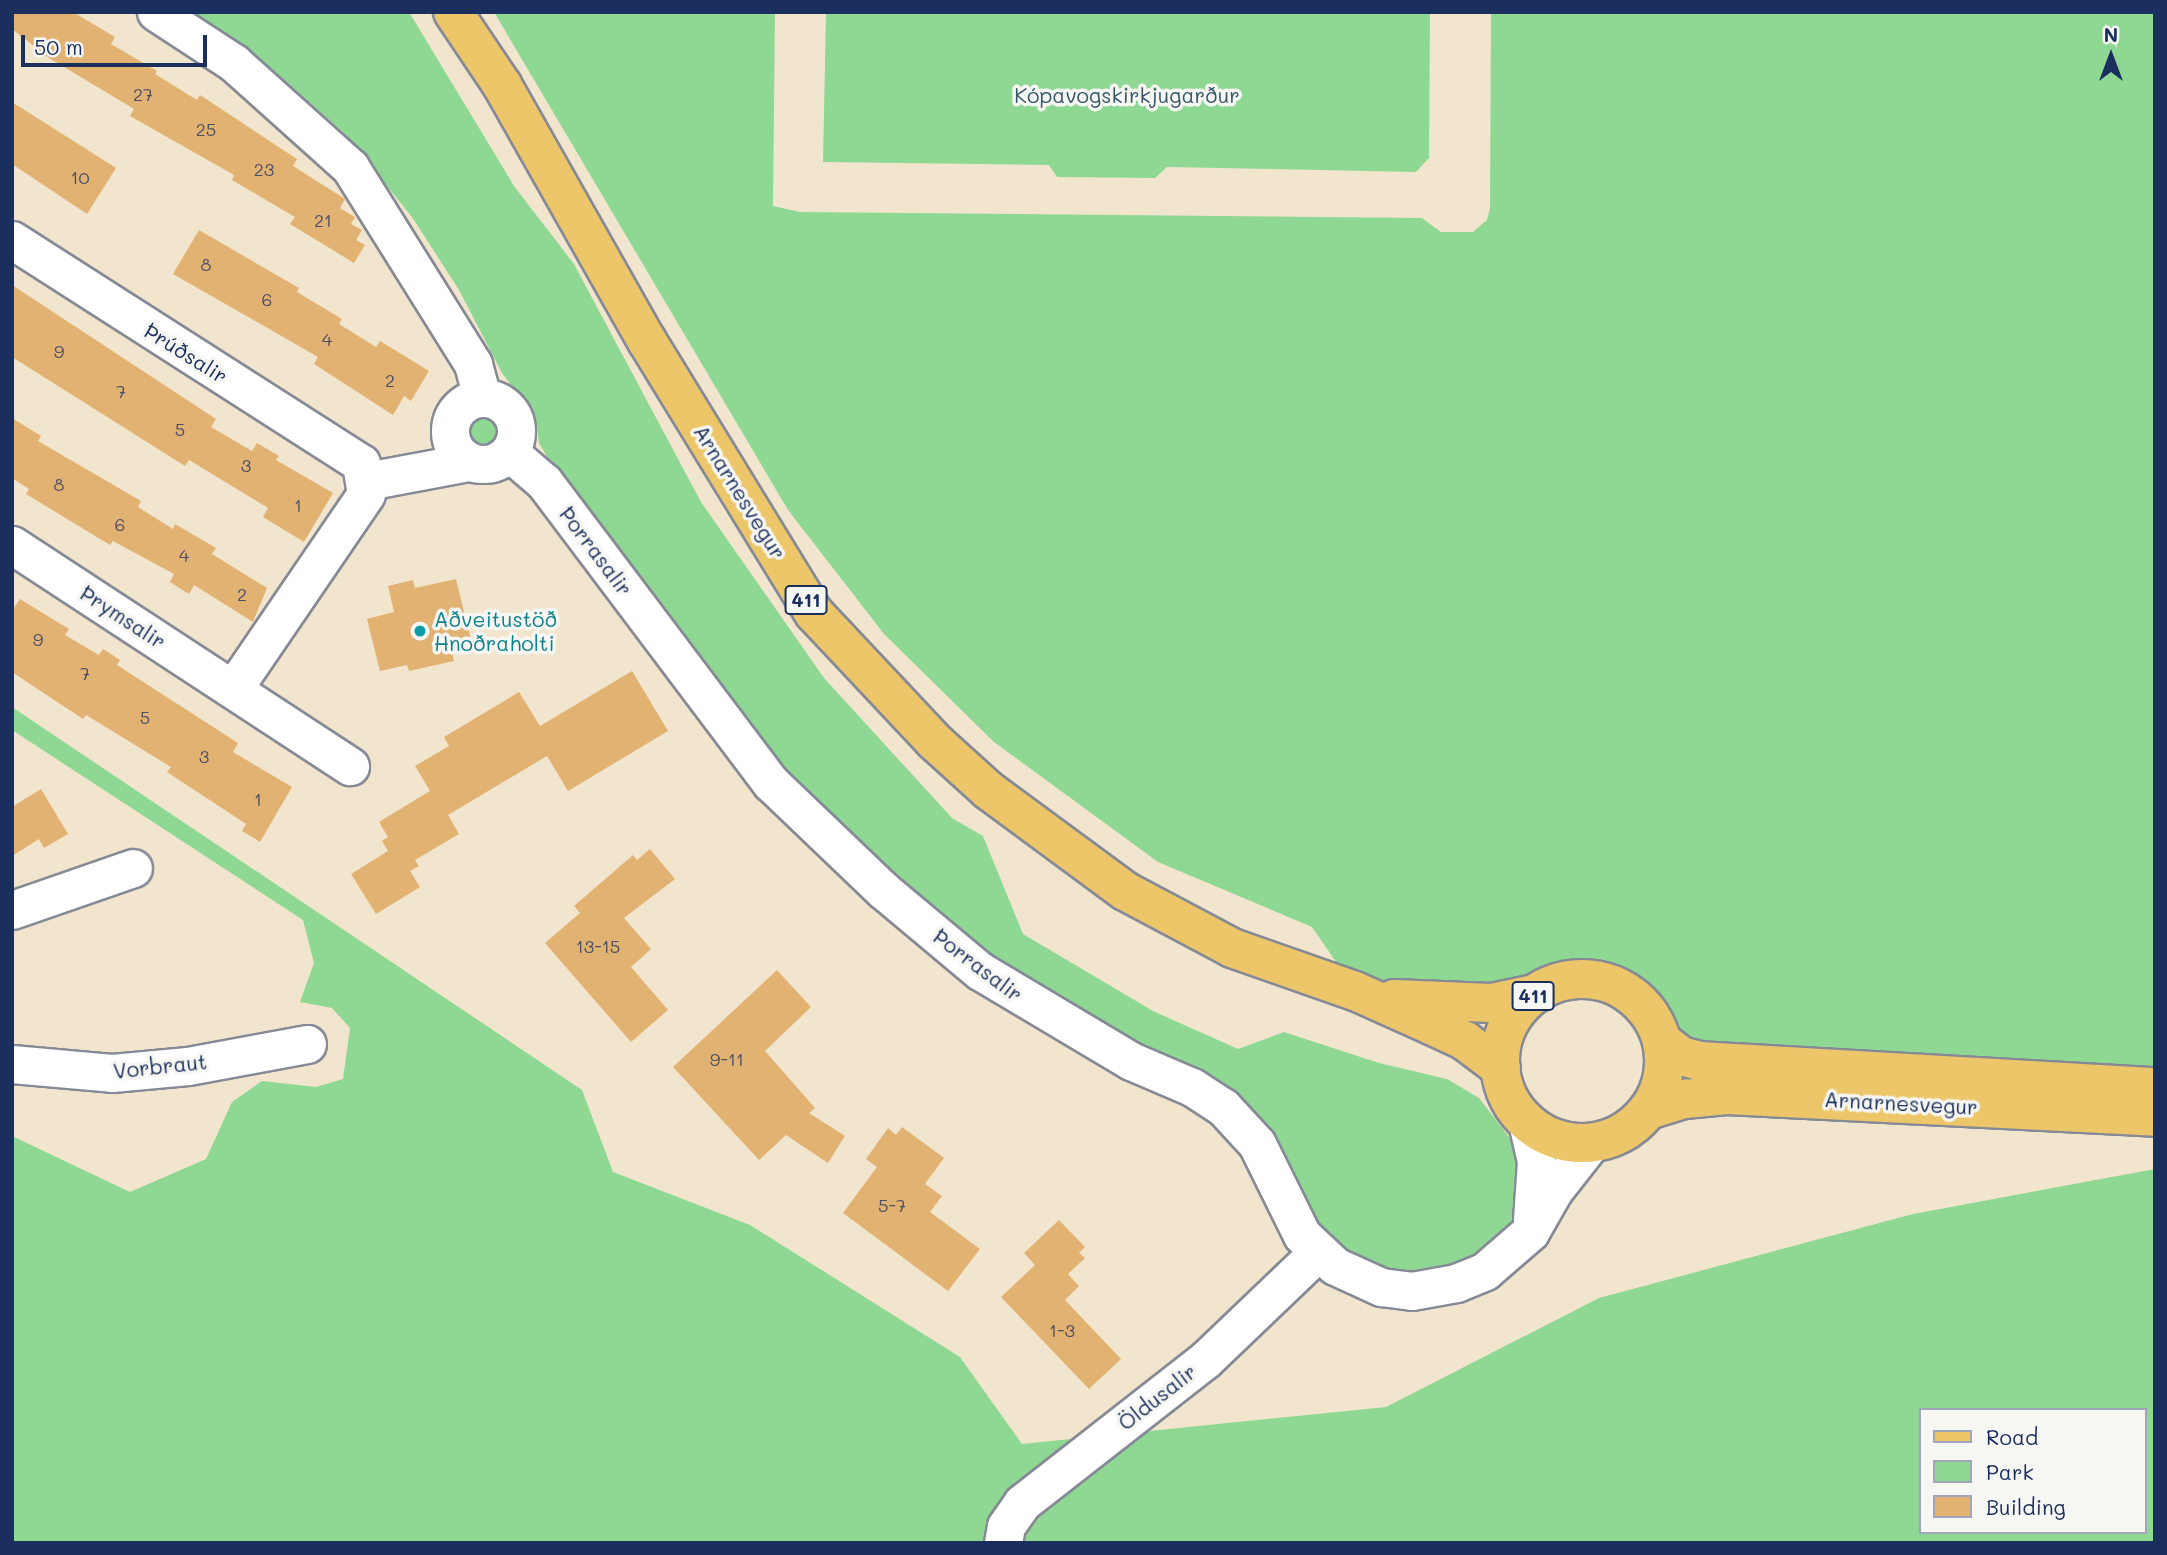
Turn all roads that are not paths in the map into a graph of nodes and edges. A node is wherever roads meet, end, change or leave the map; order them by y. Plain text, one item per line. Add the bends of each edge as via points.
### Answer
1 (156, 12) edge
2 (453, 12) edge
3 (12, 240) edge
4 (482, 398) junction
5 (460, 449) junction
6 (509, 452) junction
7 (364, 472) junction
8 (12, 545) edge
9 (233, 689) junction
10 (350, 765) dead end
11 (133, 868) dead end
12 (12, 910) edge
13 (1355, 991) junction
14 (1535, 995) junction
15 (1662, 1042) junction
16 (307, 1044) dead end
17 (12, 1064) edge
18 (1501, 1068) junction
19 (2155, 1087) edge
20 (1648, 1110) junction
21 (2155, 1117) edge
22 (1527, 1122) junction
23 (1591, 1143) junction
24 (1530, 1232) junction
25 (1318, 1252) junction
26 (1003, 1543) edge

1 - 4 street via 234,63 350,167 473,364
2 - 13 main road, Arnarnesvegur / 411 via 502,85 647,341 807,601 857,662 988,790 1125,891 1232,948
3 - 7 street, Þrúðsalir
4 - 5 street via 461,406 450,425
4 - 6 street via 492,399 510,412 516,433
5 - 6 street via 491,463
5 - 7 street via 413,451
6 - 25 street, Þorrasalir via 544,482 771,783 883,890 980,971 1131,1061 1192,1087 1223,1107 1256,1144 1289,1213
7 - 9 street via 366,494
8 - 9 street, Þrymsalir
9 - 10 street, Þrymsalir
11 - 12 street
13 - 14 main road, Arnarnesvegur / 411 via 1446,1003 1491,1003
13 - 18 main road, Arnarnesvegur / 411 via 1465,1041
14 - 15 main road, 411 via 1577,979 1611,985 1640,1003
14 - 18 main road, 411 via 1508,1027
15 - 19 main road, Arnarnesvegur via 1681,1056 1700,1061
15 - 20 main road via 1665,1066
16 - 17 street, Vorbraut via 188,1066 112,1073
18 - 22 main road, 411 via 1505,1088
20 - 21 main road, Arnarnesvegur / 411 via 1685,1099 1727,1095
20 - 23 main road, 411 via 1632,1126
22 - 23 main road, 411 via 1559,1140
22 - 24 street via 1537,1188
23 - 24 street, Þorrasalir via 1554,1189
24 - 25 street, Þorrasalir via 1485,1271 1456,1283 1412,1291 1354,1277
25 - 26 street, Öldusalir via 1206,1359 1022,1503 1006,1526

